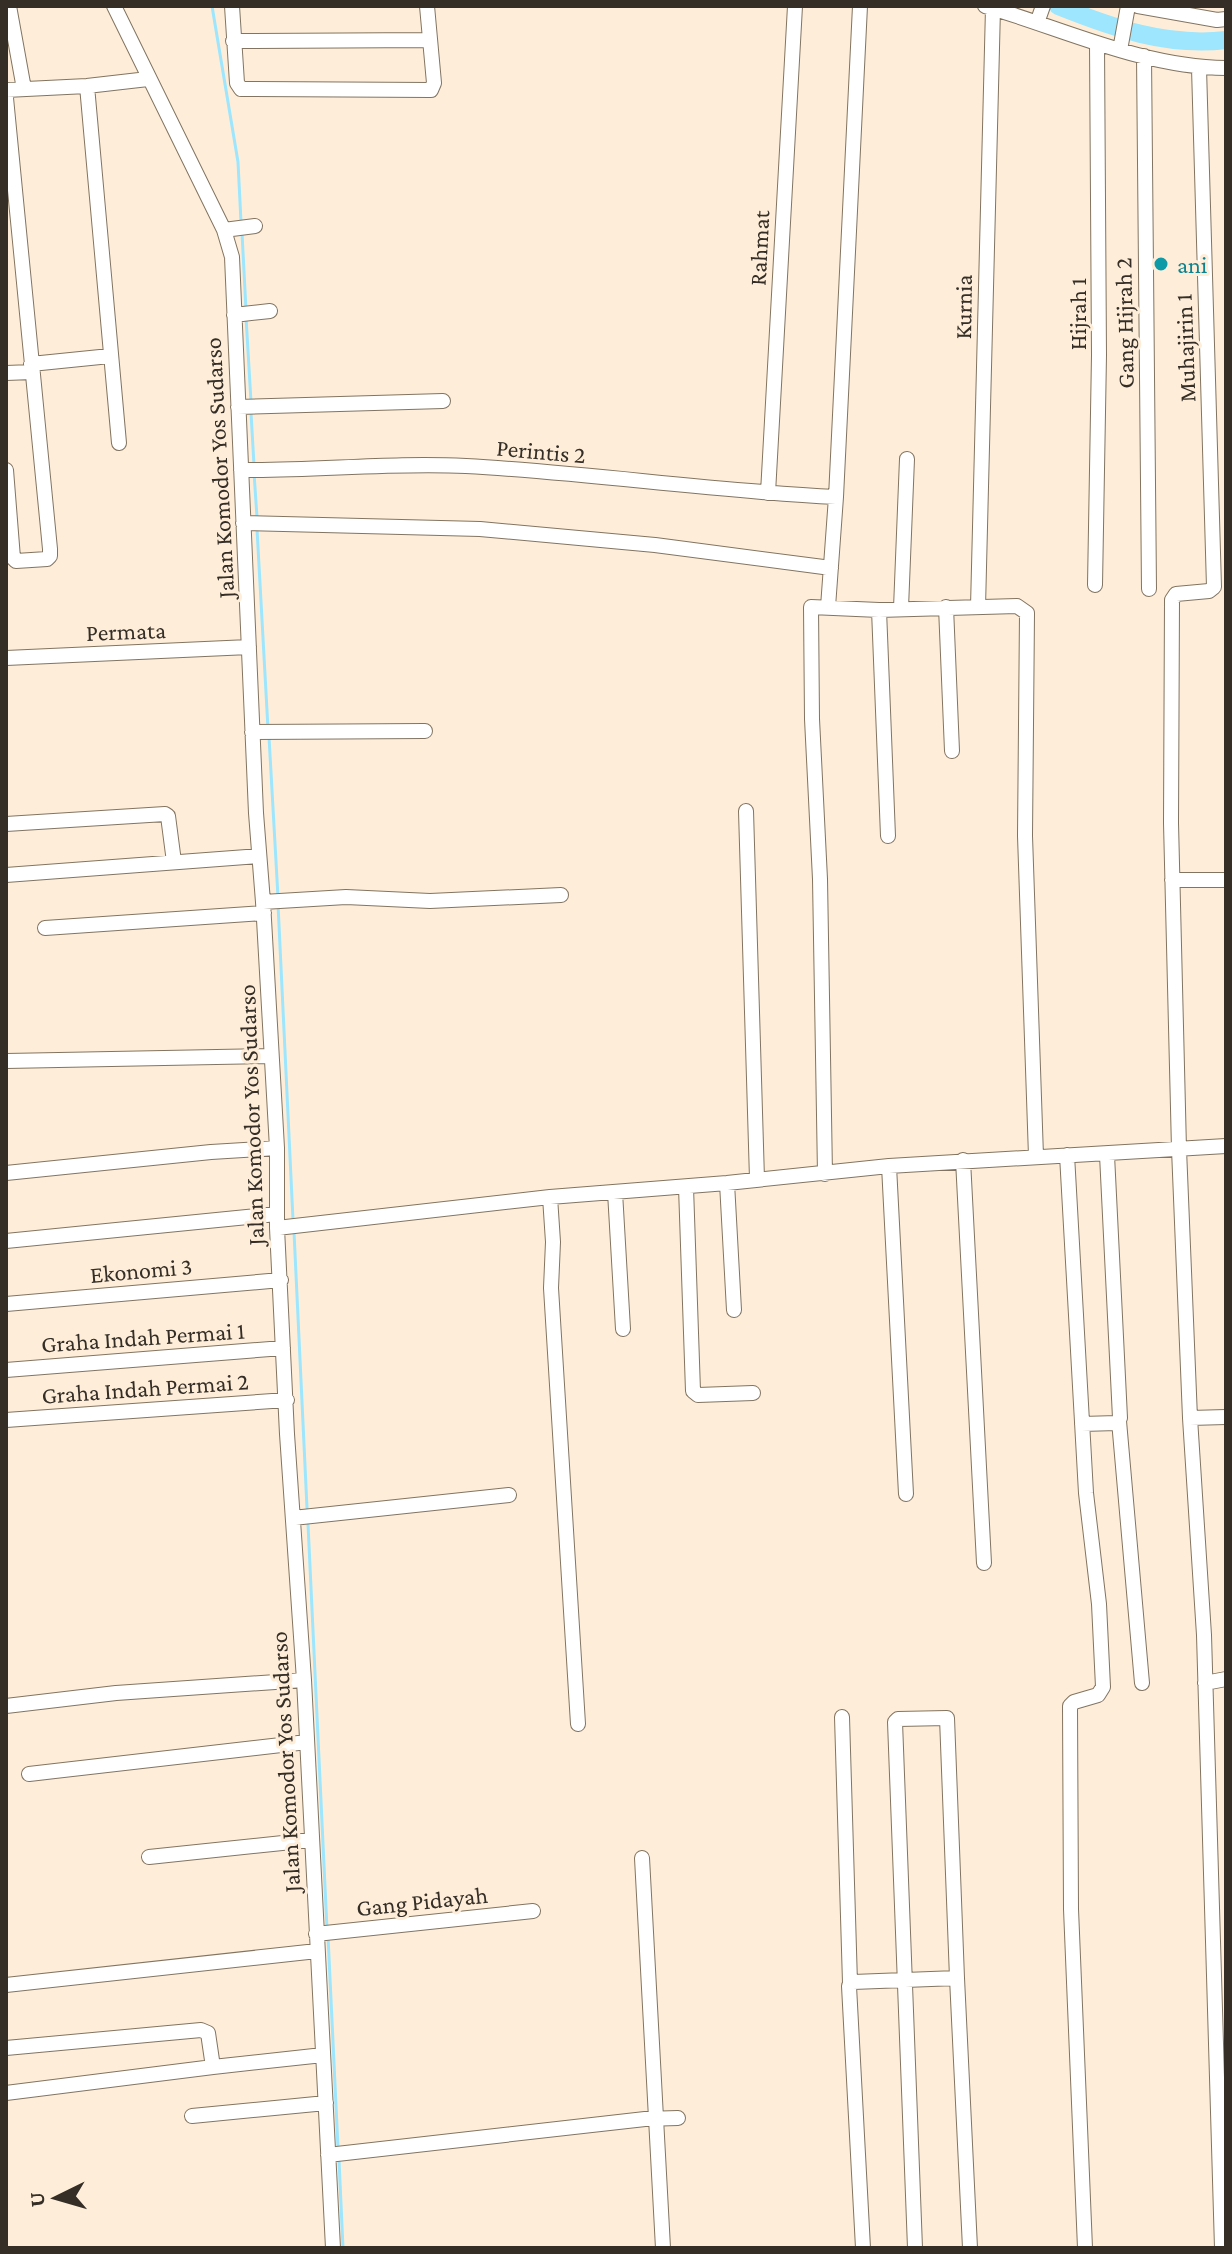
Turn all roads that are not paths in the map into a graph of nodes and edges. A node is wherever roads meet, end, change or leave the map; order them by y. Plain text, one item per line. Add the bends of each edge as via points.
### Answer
1 (9, 6) edge
2 (114, 6) edge
3 (232, 6) edge
4 (427, 6) edge
5 (795, 6) edge
6 (860, 6) edge
7 (989, 7) edge
8 (1131, 10) edge
9 (1040, 14) edge
10 (1226, 19) edge
11 (430, 40) junction
12 (233, 41) junction
13 (1097, 44) junction
14 (1122, 44) junction
15 (1144, 56) junction
16 (1199, 68) junction
17 (1226, 68) edge
18 (148, 79) junction
19 (87, 86) junction
20 (24, 89) junction
21 (6, 90) edge
22 (6, 98) edge
23 (270, 311) dead end
24 (242, 314) junction
25 (110, 356) junction
26 (32, 368) junction
27 (6, 373) edge
28 (443, 401) dead end
29 (242, 406) junction
30 (119, 443) dead end
31 (907, 459) dead end
32 (6, 470) edge
33 (246, 470) junction
34 (768, 493) junction
35 (836, 497) junction
36 (248, 524) junction
37 (831, 568) junction
38 (1211, 584) junction
39 (1095, 585) dead end
40 (1149, 589) dead end
41 (1226, 590) edge
42 (828, 607) junction
43 (946, 607) junction
44 (978, 607) junction
45 (901, 608) junction
46 (879, 610) junction
47 (249, 647) junction
48 (6, 658) edge
49 (425, 731) dead end
50 (257, 732) junction
51 (952, 751) dead end
52 (746, 811) dead end
53 (6, 824) edge
54 (888, 836) dead end
55 (258, 856) junction
56 (174, 862) junction
57 (6, 875) edge
58 (1172, 880) junction
59 (1226, 880) edge
60 (561, 895) dead end
61 (267, 906) junction
62 (45, 928) dead end
63 (271, 1056) junction
64 (6, 1061) edge
65 (1226, 1146) edge
66 (277, 1148) junction
67 (1179, 1149) junction
68 (1067, 1155) junction
69 (1107, 1155) junction
70 (1036, 1156) junction
71 (963, 1160) junction
72 (889, 1166) junction
73 (6, 1173) edge
74 (825, 1174) junction
75 (757, 1179) junction
76 (727, 1183) junction
77 (686, 1187) junction
78 (615, 1192) junction
79 (550, 1197) junction
80 (280, 1223) junction
81 (6, 1241) edge
82 (281, 1280) junction
83 (6, 1304) edge
84 (734, 1310) dead end
85 (623, 1329) dead end
86 (283, 1348) junction
87 (6, 1370) edge
88 (753, 1393) dead end
89 (287, 1400) junction
90 (1226, 1417) edge
91 (1190, 1418) junction
92 (6, 1420) edge
93 (1119, 1421) junction
94 (1082, 1424) junction
95 (906, 1494) dead end
96 (509, 1495) dead end
97 (293, 1518) junction
98 (984, 1563) dead end
99 (1226, 1679) edge
100 (304, 1680) junction
101 (1142, 1683) dead end
102 (1205, 1683) junction
103 (6, 1706) edge
104 (842, 1717) dead end
105 (578, 1724) dead end
106 (307, 1742) junction
107 (29, 1774) dead end
108 (311, 1840) junction
109 (149, 1857) dead end
110 (642, 1858) dead end
111 (533, 1911) dead end
112 (320, 1934) junction
113 (317, 1951) junction
114 (957, 1978) junction
115 (904, 1979) junction
116 (850, 1983) junction
117 (6, 1985) edge
118 (6, 2048) edge
119 (323, 2055) junction
120 (213, 2067) junction
121 (6, 2093) edge
122 (326, 2103) junction
123 (192, 2116) dead end
124 (656, 2118) junction
125 (678, 2118) dead end
126 (335, 2154) junction
127 (1221, 2245) edge
128 (333, 2248) edge
129 (663, 2248) edge
130 (863, 2248) edge
131 (915, 2248) edge
132 (970, 2248) edge
133 (1085, 2248) edge

1 - 20 street
2 - 18 street, Jalan Komodor Yos Sudarso
3 - 12 street
4 - 11 street
5 - 34 street, Rahmat
6 - 35 street
7 - 9 street
7 - 44 street, Kurnia
8 - 10 street
8 - 14 street
9 - 13 street
11 - 12 street
11 - 12 street via 431,90 241,89
13 - 14 street
13 - 39 street, Hijrah 1
14 - 15 street
15 - 16 street
15 - 40 street, Gang Hijrah 2
16 - 17 street
16 - 38 street, Muhajirin 1
18 - 19 street
18 - 24 street, Jalan Komodor Yos Sudarso via 240,228 232,257
19 - 20 street
19 - 25 street
20 - 21 street
22 - 26 street
23 - 24 street
24 - 29 street, Jalan Komodor Yos Sudarso
25 - 26 street
25 - 30 street
26 - 27 street
26 - 32 street via 47,559 13,558
28 - 29 street
29 - 33 street, Jalan Komodor Yos Sudarso
31 - 45 street
33 - 34 street, Perintis 2 via 467,467
33 - 36 street, Jalan Komodor Yos Sudarso
34 - 35 street, Perintis 2
35 - 37 street
36 - 37 street via 480,529
36 - 47 street, Jalan Komodor Yos Sudarso
37 - 42 street
38 - 41 street
38 - 58 street via 1172,600
42 - 46 street
42 - 74 street via 811,607
43 - 44 street
43 - 45 street
43 - 51 street
44 - 70 street via 1017,606 1027,613 1025,836
45 - 46 street
46 - 54 street
47 - 48 street, Permata
47 - 50 street, Jalan Komodor Yos Sudarso
49 - 50 street
50 - 55 street, Jalan Komodor Yos Sudarso
52 - 75 street
53 - 56 street via 165,814
55 - 56 street
55 - 61 street, Jalan Komodor Yos Sudarso
56 - 57 street
58 - 59 street
58 - 67 street
60 - 61 street via 430,901 346,897
61 - 62 street
61 - 63 street, Jalan Komodor Yos Sudarso
63 - 64 street
63 - 66 street, Jalan Komodor Yos Sudarso
65 - 67 street
66 - 73 street
66 - 80 street, Jalan Komodor Yos Sudarso
67 - 69 street
67 - 91 street
68 - 69 street
68 - 70 street
68 - 94 street
69 - 93 street
70 - 71 street
71 - 72 street
71 - 98 street
72 - 74 street
72 - 95 street
74 - 75 street
75 - 76 street
76 - 77 street
76 - 84 street
77 - 78 street
77 - 88 street via 693,1391
78 - 79 street
78 - 85 street
79 - 80 street via 306,1225
79 - 105 street
80 - 81 street
80 - 82 street, Jalan Komodor Yos Sudarso
82 - 83 street, Ekonomi 3
82 - 86 street, Jalan Komodor Yos Sudarso
86 - 87 street, Graha Indah Permai 1
86 - 89 street, Jalan Komodor Yos Sudarso
89 - 92 street, Graha Indah Permai 2
89 - 97 street, Jalan Komodor Yos Sudarso
90 - 91 street
91 - 102 street
93 - 94 street
93 - 101 street
94 - 133 street via 1103,1687 1098,1695 1070,1706 1071,1909
96 - 97 street
97 - 100 street, Jalan Komodor Yos Sudarso
99 - 102 street
100 - 103 street
100 - 106 street, Jalan Komodor Yos Sudarso
102 - 127 street
104 - 116 street
106 - 107 street
106 - 108 street, Jalan Komodor Yos Sudarso
108 - 109 street
108 - 112 street, Jalan Komodor Yos Sudarso
110 - 124 street
111 - 112 street, Gang Pidayah
112 - 113 street, Jalan Komodor Yos Sudarso
113 - 117 street
113 - 119 street, Jalan Komodor Yos Sudarso
114 - 115 street
114 - 115 street via 949,1719 898,1719
114 - 132 street
115 - 116 street
115 - 131 street
116 - 130 street
118 - 120 street via 201,2030 208,2033
119 - 120 street
119 - 122 street, Jalan Komodor Yos Sudarso
120 - 121 street
122 - 123 street
122 - 126 street, Jalan Komodor Yos Sudarso
124 - 125 street
124 - 126 street
124 - 129 street
126 - 128 street, Jalan Komodor Yos Sudarso

